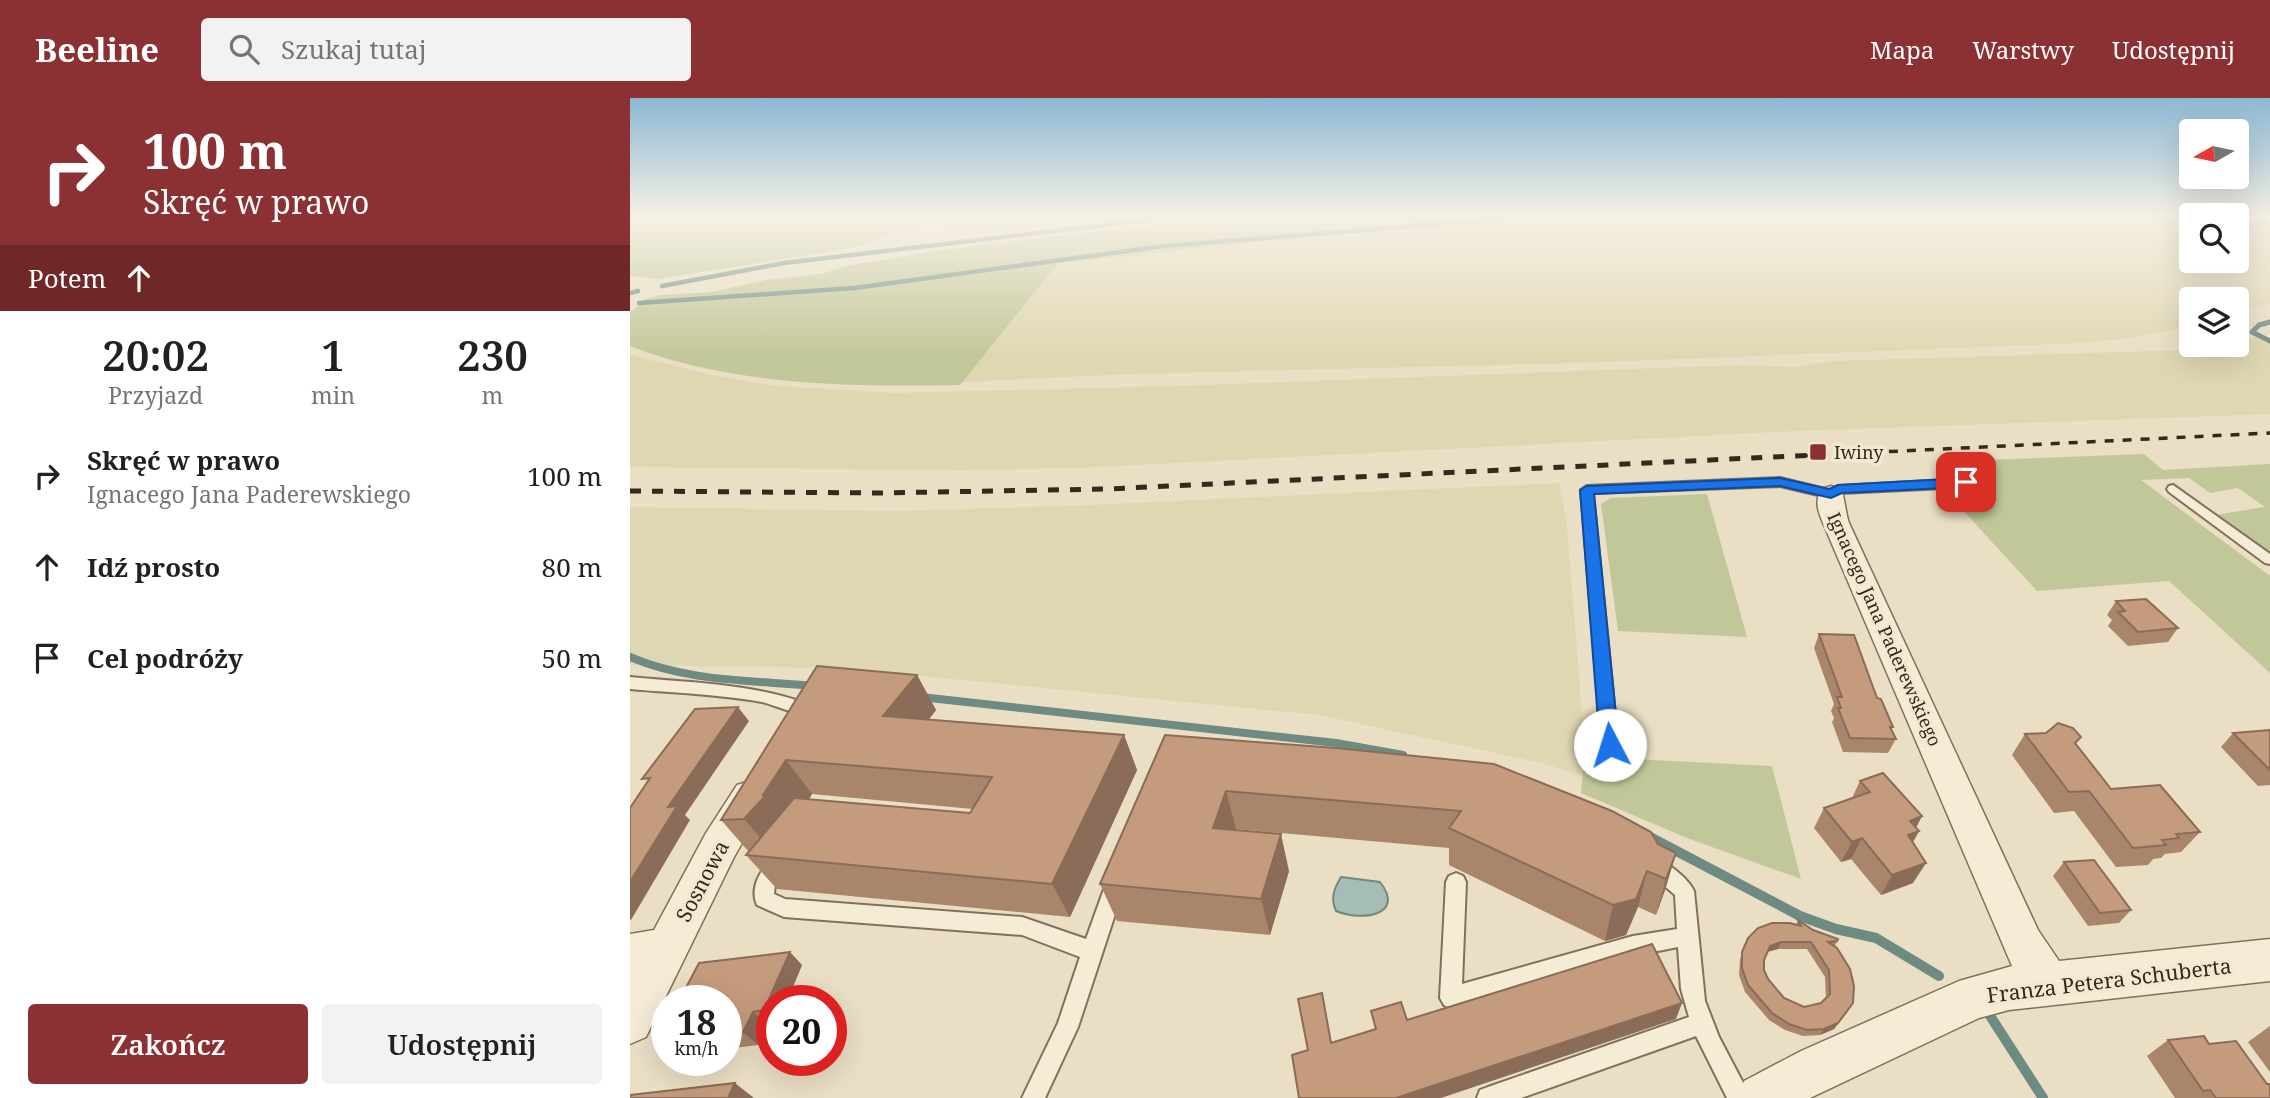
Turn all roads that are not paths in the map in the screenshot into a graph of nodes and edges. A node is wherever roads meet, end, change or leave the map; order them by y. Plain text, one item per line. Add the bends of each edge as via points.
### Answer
1 (1966, 482) dead end
2 (2173, 489) dead end
3 (1831, 494) junction
4 (2270, 560) edge
5 (630, 683) edge
6 (804, 709) joint
7 (1610, 745) dead end
8 (789, 853) edge
9 (1639, 856) edge
10 (1119, 870) edge
11 (1456, 882) dead end
12 (1689, 936) junction
13 (1092, 951) junction
14 (648, 952) edge
15 (2270, 960) edge
16 (2049, 984) junction
17 (630, 1021) edge
18 (1703, 1023) junction
19 (1033, 1098) edge
20 (1488, 1098) edge
21 (1740, 1098) edge
22 (1761, 1098) edge

1 - 3 lane via 1838,489
2 - 4 lane
3 - 7 lane, Ignacego Jana Paderewskiego via 1780,482 1587,490
3 - 16 street, Ignacego Jana Paderewskiego via 1836,523 2023,944
5 - 6 lane via 761,697
6 - 14 street, Sosnowa
8 - 13 lane via 766,881 764,898 784,908 1022,926
9 - 12 lane via 1684,891
10 - 13 lane
11 - 12 lane via 1451,998 1633,946
12 - 18 lane via 1692,991
13 - 19 lane via 1067,1027
14 - 17 street, Sosnowa
15 - 16 street, Franza Petera Schuberta
16 - 22 street, Franza Petera Schuberta via 1975,997
18 - 20 lane
18 - 21 lane

